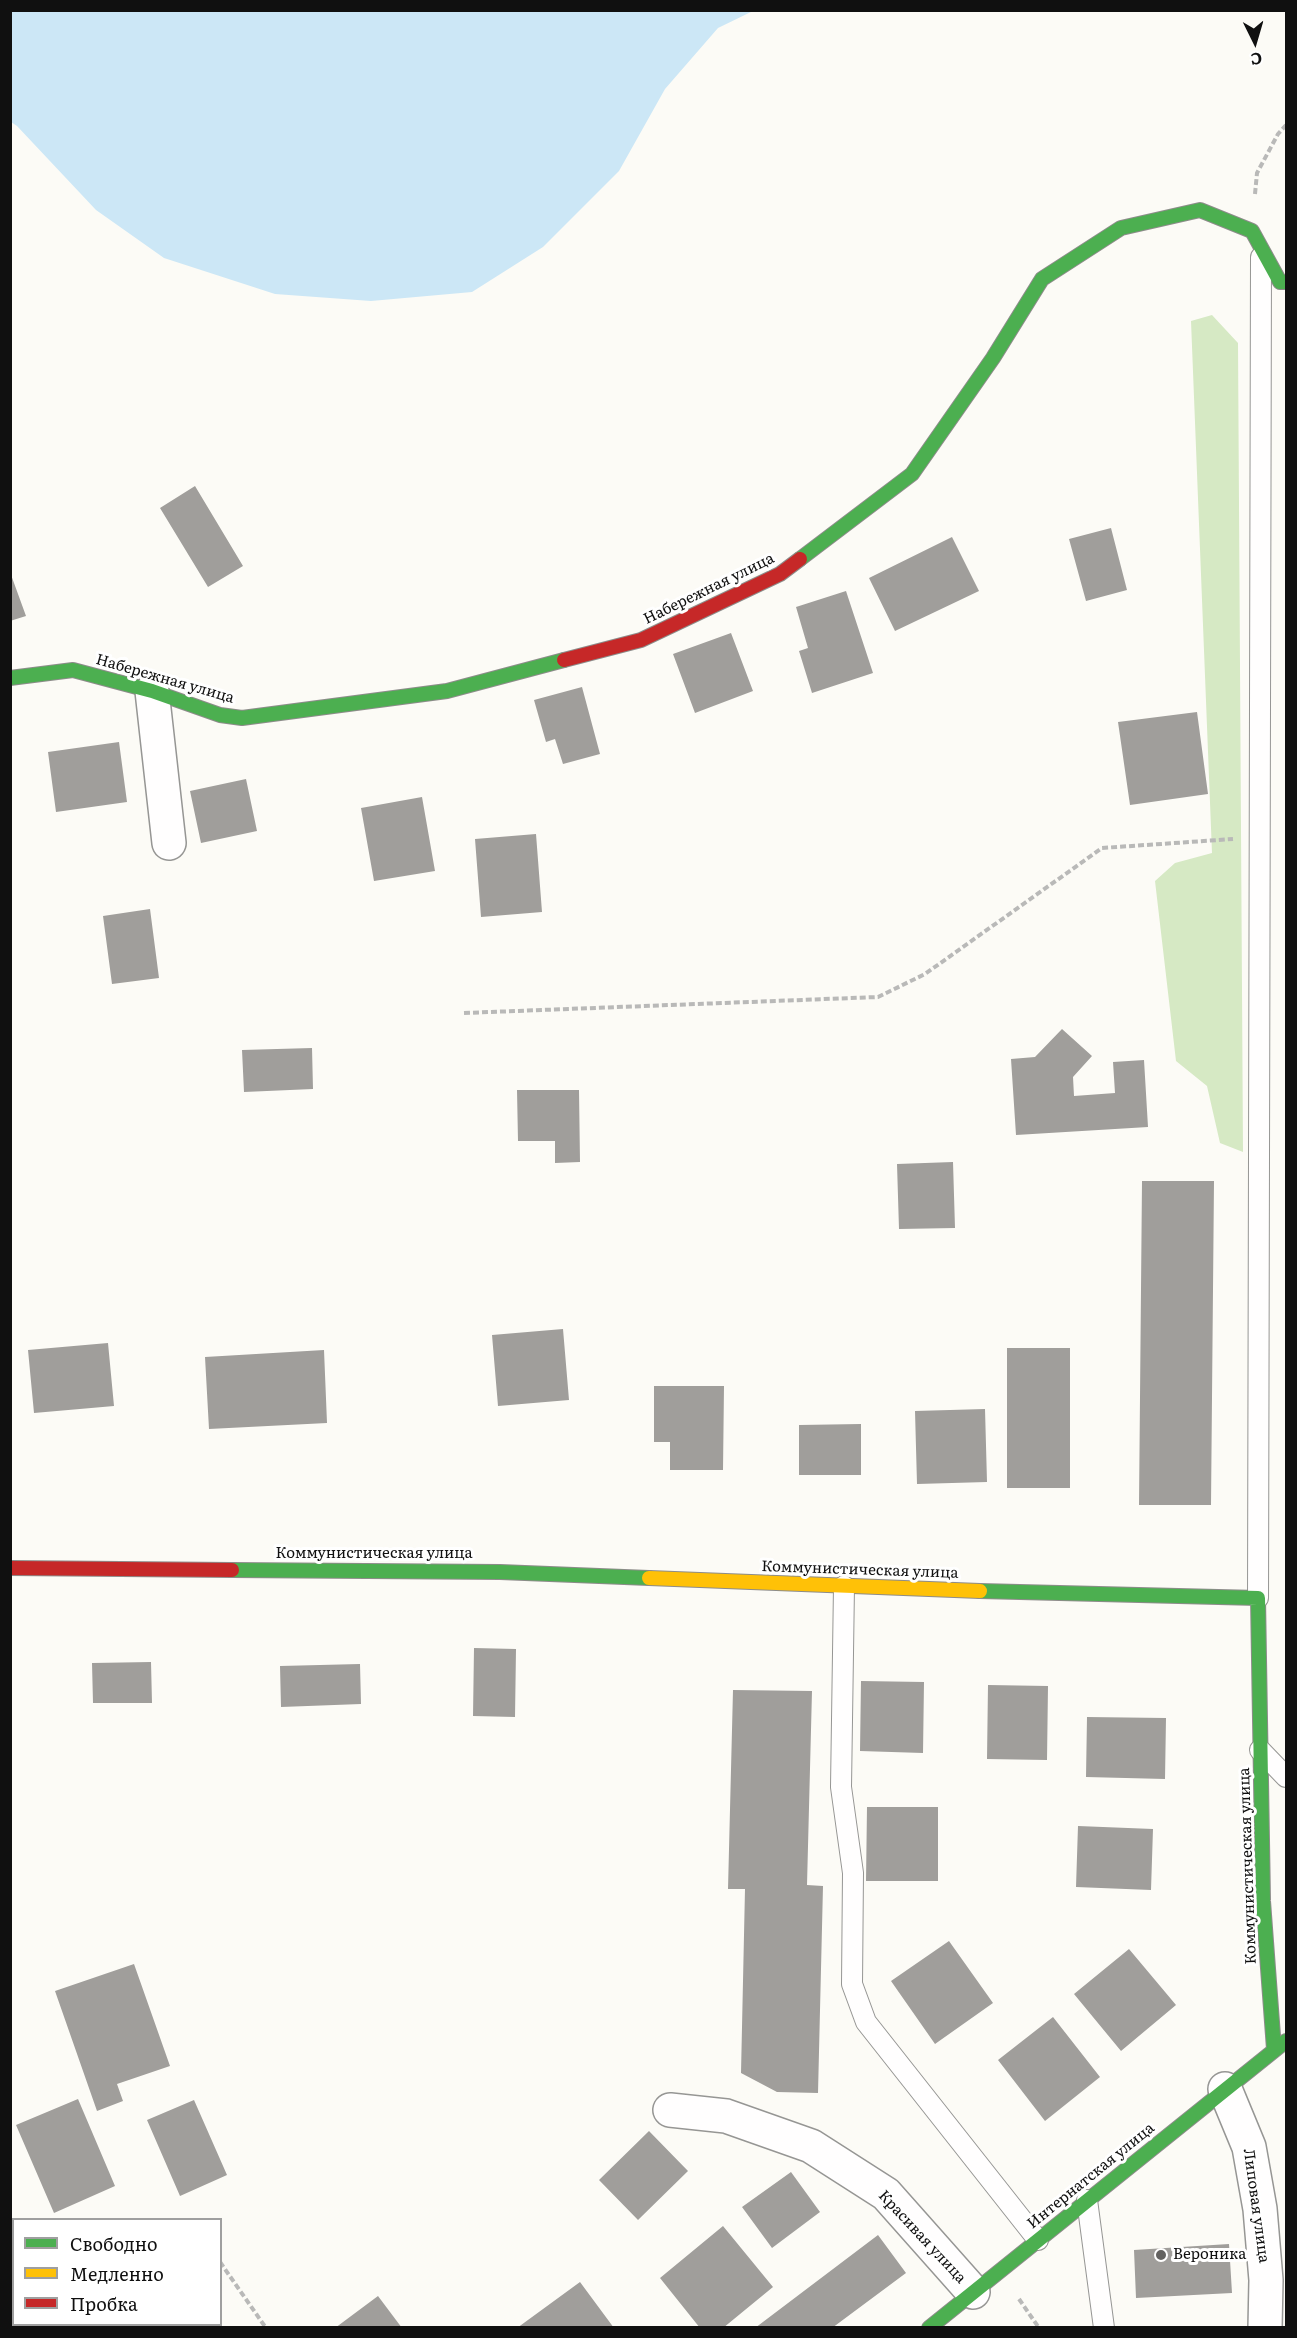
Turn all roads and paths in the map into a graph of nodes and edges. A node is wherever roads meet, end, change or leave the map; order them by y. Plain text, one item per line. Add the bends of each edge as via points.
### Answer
1 (1287, 125) edge
2 (1252, 231) junction
3 (1261, 248) junction
4 (1287, 282) edge
5 (10, 678) edge
6 (152, 691) junction
7 (1260, 837) junction
8 (169, 843) dead end
9 (464, 1013) dead end
10 (10, 1568) edge
11 (844, 1586) junction
12 (1258, 1598) junction
13 (1260, 1750) junction
14 (1287, 1777) edge
15 (1287, 2041) edge
16 (1274, 2049) junction
17 (1225, 2089) junction
18 (670, 2110) dead end
19 (1086, 2200) junction
20 (1273, 2207) edge
21 (1038, 2240) junction
22 (222, 2265) edge
23 (1276, 2282) edge
24 (974, 2292) junction
25 (266, 2328) edge
26 (930, 2328) edge
27 (1104, 2328) edge
28 (1265, 2328) edge

1 - 2 path via 1257,173
2 - 3 street
2 - 6 street, Набережная улица via 1200,210 1121,228 1042,279 993,358 912,474 780,574 641,640 447,691 242,718 220,715
3 - 4 street via 1280,282
3 - 7 lane
5 - 6 street, Набережная улица via 73,670
6 - 8 street
7 - 9 path via 1102,848 925,974 878,998
7 - 12 lane
10 - 11 street, Коммунистическая улица via 500,1572
11 - 12 street, Коммунистическая улица
11 - 21 lane via 841,1787 852,1873 852,1984 866,2022
12 - 13 street, Коммунистическая улица
13 - 14 lane
13 - 16 street, Коммунистическая улица via 1263,1901
15 - 16 street, Интернатская улица
16 - 17 street, Интернатская улица
17 - 19 street, Интернатская улица
17 - 20 street, Липовая улица
18 - 24 street, Красивая улица via 726,2116 811,2146 886,2194
19 - 21 street, Интернатская улица
19 - 27 lane
20 - 23 street, Липовая улица
21 - 24 street, Интернатская улица
22 - 25 path
23 - 28 street, Липовая улица
24 - 26 street, Интернатская улица

